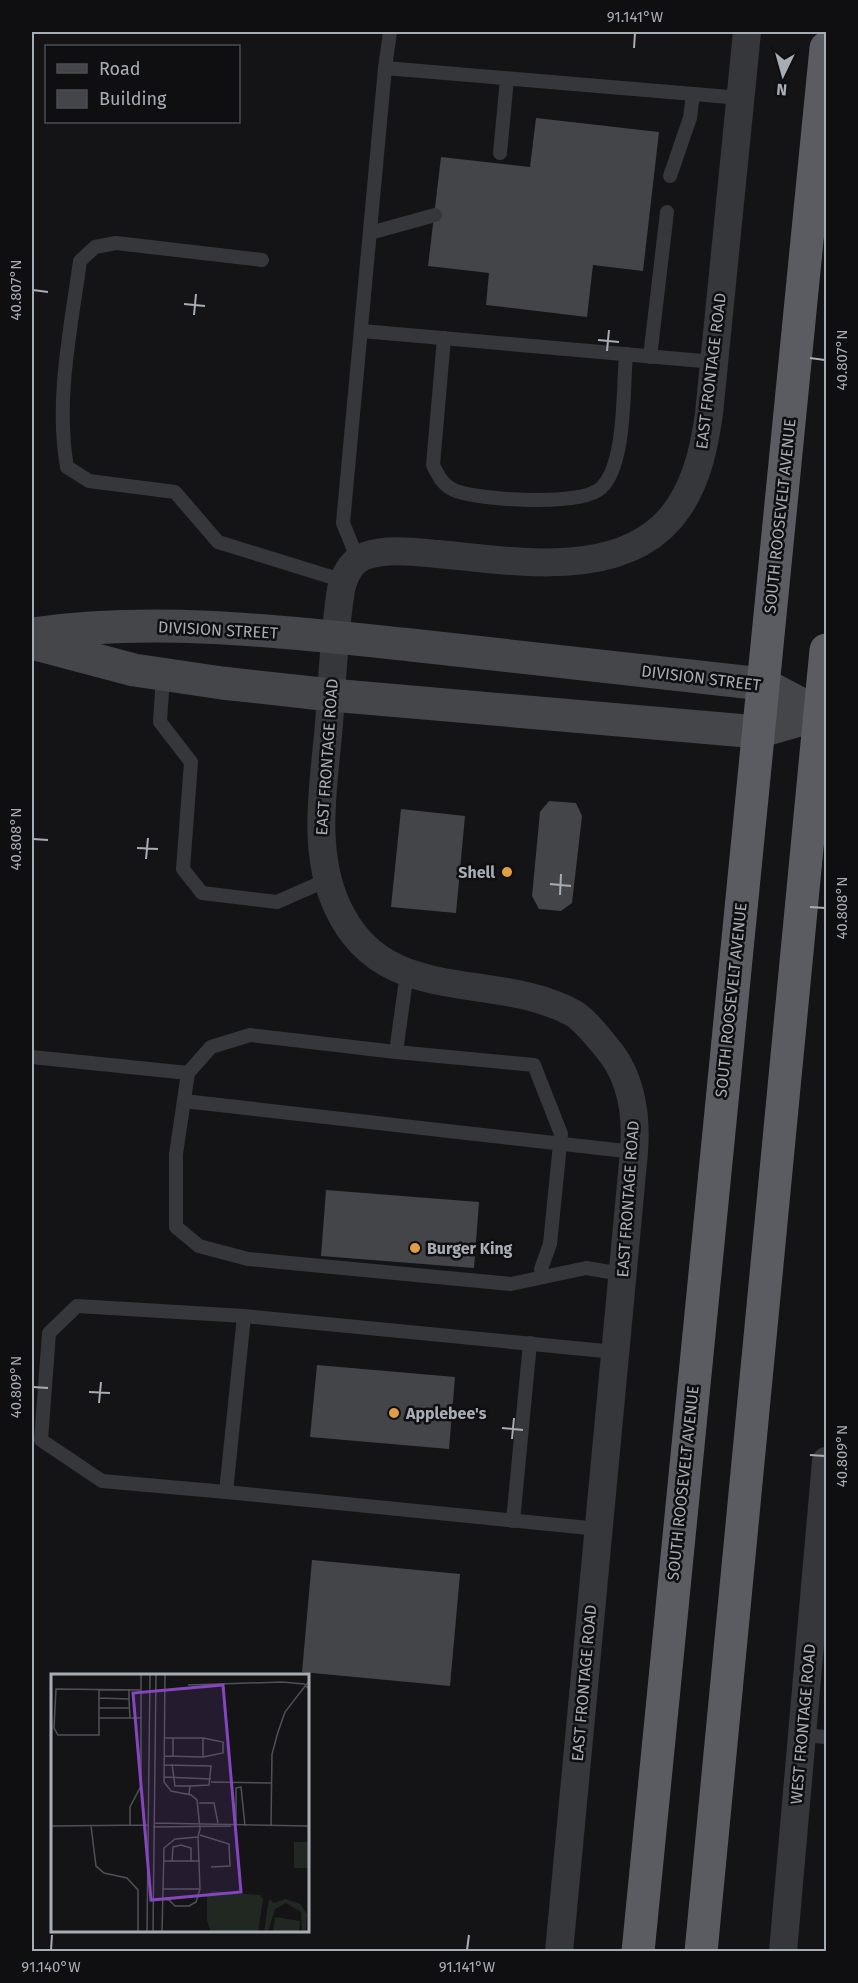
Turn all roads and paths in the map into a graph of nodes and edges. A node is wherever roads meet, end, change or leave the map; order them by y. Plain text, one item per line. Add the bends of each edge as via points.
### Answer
1 (390, 32) edge
2 (747, 32) edge
3 (826, 48) edge
4 (386, 68) junction
5 (507, 79) junction
6 (693, 94) junction
7 (741, 98) junction
8 (500, 153) dead end
9 (670, 176) dead end
10 (667, 212) dead end
11 (435, 215) dead end
12 (370, 233) junction
13 (262, 260) dead end
14 (362, 331) junction
15 (444, 338) junction
16 (626, 354) junction
17 (650, 357) junction
18 (714, 362) junction
19 (351, 570) junction
20 (32, 634) edge
21 (335, 637) junction
22 (32, 643) edge
23 (826, 650) edge
24 (163, 675) junction
25 (763, 684) junction
26 (331, 695) junction
27 (820, 714) junction
28 (758, 732) junction
29 (327, 880) junction
30 (409, 975) junction
31 (396, 1052) junction
32 (32, 1057) edge
33 (188, 1074) junction
34 (184, 1101) junction
35 (560, 1145) junction
36 (634, 1152) junction
37 (622, 1274) junction
38 (544, 1277) junction
39 (244, 1316) junction
40 (530, 1343) junction
41 (615, 1352) junction
42 (826, 1461) edge
43 (226, 1492) junction
44 (513, 1521) junction
45 (599, 1529) junction
46 (814, 1736) edge
47 (559, 1952) edge
48 (638, 1952) edge
49 (701, 1952) edge
50 (783, 1952) edge

1 - 4 lane
2 - 7 street, EAST FRONTAGE ROAD
3 - 25 highway, SOUTH ROOSEVELT AVENUE
4 - 5 lane
4 - 12 lane
5 - 6 lane
5 - 8 lane
6 - 7 lane
6 - 9 lane via 690,118
7 - 18 street, EAST FRONTAGE ROAD
10 - 17 lane
11 - 12 lane
12 - 14 lane
13 - 19 lane via 116,243 94,247 80,261 64,386 67,467 89,481 175,492 218,542
14 - 15 lane
14 - 19 lane via 343,523
15 - 16 lane
15 - 16 lane via 433,465 442,483 458,492 525,500 582,498 601,488 616,463
16 - 17 lane
17 - 18 lane
18 - 19 street, EAST FRONTAGE ROAD via 703,450 694,480 664,524 638,542 576,563 417,552 377,553
19 - 21 street, EAST FRONTAGE ROAD
20 - 21 main road, DIVISION STREET via 135,626
21 - 25 main road, DIVISION STREET
21 - 26 street, EAST FRONTAGE ROAD
22 - 24 main road
23 - 27 highway
24 - 26 main road
24 - 29 lane via 160,722 191,762 183,869 189,877 202,893 277,902
25 - 27 main road, DIVISION STREET
25 - 28 highway, SOUTH ROOSEVELT AVENUE
26 - 28 main road
26 - 29 street, EAST FRONTAGE ROAD via 321,829
27 - 28 main road
27 - 49 highway
28 - 48 highway, SOUTH ROOSEVELT AVENUE
29 - 30 street, EAST FRONTAGE ROAD via 338,909 367,948 387,965
30 - 31 lane
30 - 36 street, EAST FRONTAGE ROAD via 527,996 576,1015 616,1058 627,1083 634,1112
31 - 33 lane via 250,1035 211,1047
31 - 35 lane via 534,1065 561,1134
32 - 33 lane
33 - 34 lane
34 - 35 lane
34 - 38 lane via 176,1154 176,1227 199,1246 248,1259 512,1284
35 - 36 lane
35 - 38 lane via 550,1244 541,1269
36 - 37 street, EAST FRONTAGE ROAD
37 - 38 lane via 586,1268
37 - 41 street, EAST FRONTAGE ROAD
39 - 40 lane
39 - 43 lane
39 - 43 lane via 77,1306 49,1333 41,1440 102,1481
40 - 41 lane
40 - 44 lane
41 - 45 street, EAST FRONTAGE ROAD
42 - 46 street, WEST FRONTAGE ROAD
43 - 44 lane
44 - 45 lane
45 - 47 street, EAST FRONTAGE ROAD
46 - 50 street, WEST FRONTAGE ROAD

